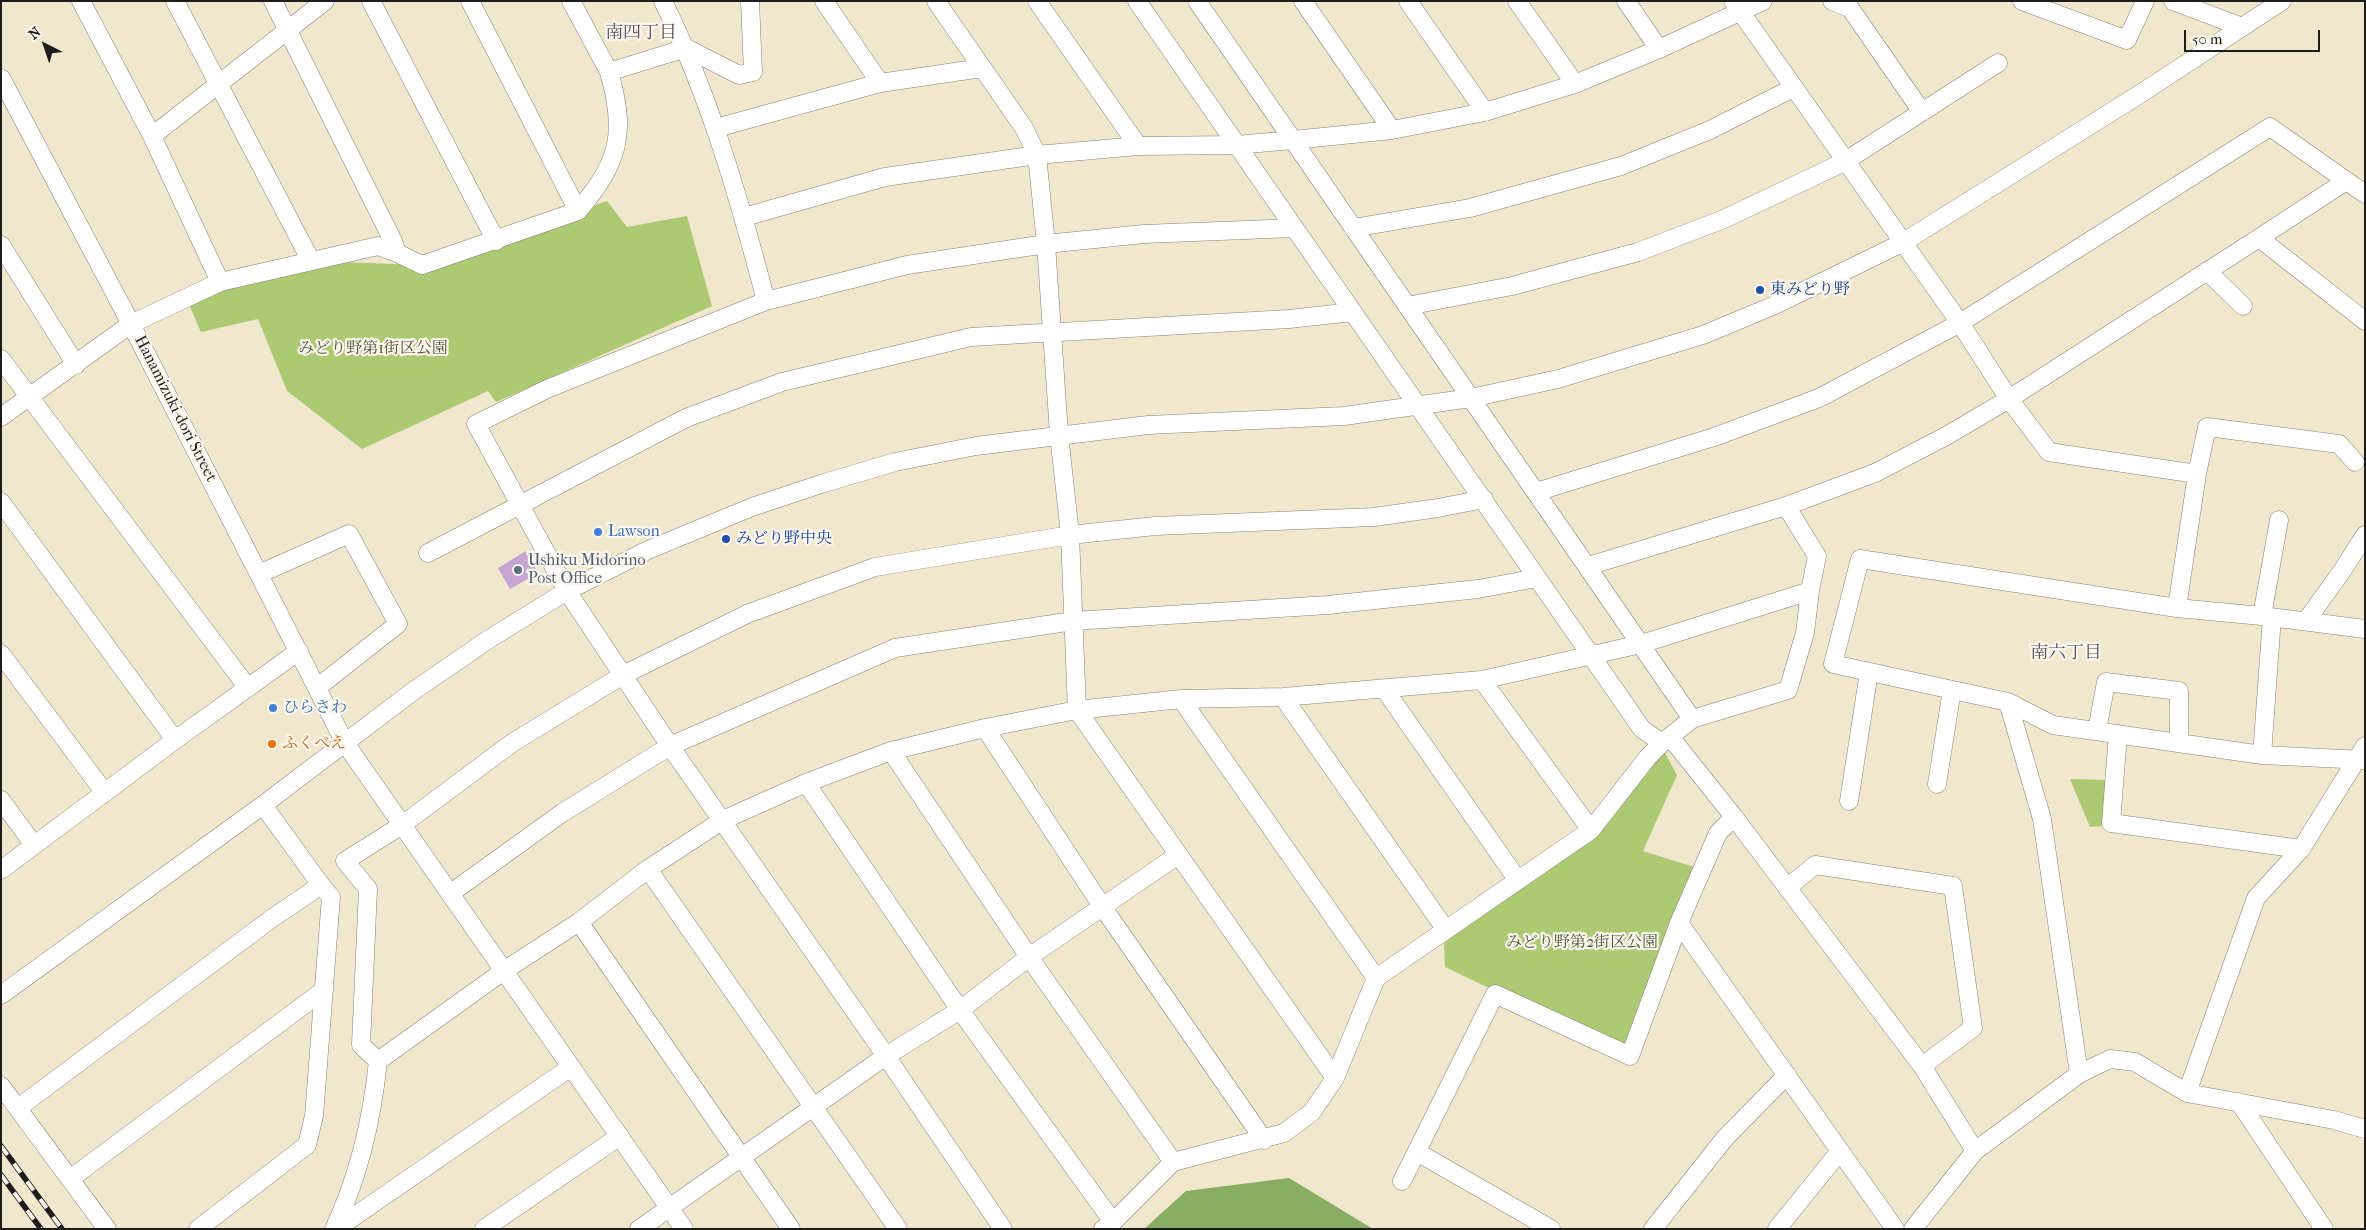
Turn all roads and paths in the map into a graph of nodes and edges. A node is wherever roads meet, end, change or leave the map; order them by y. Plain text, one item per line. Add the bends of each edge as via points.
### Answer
1 (81, 1) edge
2 (175, 1) edge
3 (273, 1) edge
4 (325, 1) edge
5 (371, 1) edge
6 (470, 1) edge
7 (571, 1) edge
8 (663, 1) edge
9 (750, 1) edge
10 (824, 1) edge
11 (936, 1) edge
12 (1037, 1) edge
13 (1137, 1) edge
14 (1197, 1) edge
15 (1303, 1) edge
16 (1408, 1) edge
17 (1517, 1) edge
18 (1626, 1) edge
19 (1763, 1) edge
20 (1832, 1) edge
21 (2022, 1) edge
22 (2145, 1) edge
23 (2174, 1) edge
24 (2282, 1) edge
25 (1736, 6) edge
26 (2242, 27) junction
27 (288, 30) junction
28 (686, 48) junction
29 (1659, 49) junction
30 (1998, 63) dead end
31 (982, 68) junction
32 (609, 72) junction
33 (1, 78) edge
34 (880, 83) junction
35 (1575, 84) junction
36 (217, 85) junction
37 (1793, 88) junction
38 (1485, 112) junction
39 (1922, 112) junction
40 (716, 128) junction
41 (1392, 130) junction
42 (152, 136) junction
43 (1293, 140) junction
44 (1236, 145) junction
45 (1138, 146) junction
46 (1037, 155) junction
47 (1844, 162) junction
48 (2346, 181) junction
49 (2365, 194) edge
50 (578, 211) junction
51 (744, 217) junction
52 (1295, 228) junction
53 (1353, 228) junction
54 (2259, 238) junction
55 (496, 241) junction
56 (1046, 244) junction
57 (1902, 244) junction
58 (1, 245) edge
59 (397, 253) junction
60 (310, 261) junction
61 (2207, 272) junction
62 (220, 282) junction
63 (766, 302) junction
64 (1407, 306) junction
65 (2243, 306) dead end
66 (1354, 312) junction
67 (2365, 321) edge
68 (1960, 323) junction
69 (131, 324) junction
70 (1053, 331) junction
71 (1, 359) edge
72 (76, 365) junction
73 (28, 397) junction
74 (1471, 398) junction
75 (2009, 399) junction
76 (1418, 405) junction
77 (1, 417) edge
78 (1059, 434) junction
79 (2356, 462) dead end
80 (2196, 474) junction
81 (1536, 492) junction
82 (1484, 499) junction
83 (1, 502) edge
84 (518, 504) junction
85 (1786, 506) junction
86 (2279, 520) dead end
87 (1070, 535) junction
88 (2365, 535) edge
89 (428, 553) dead end
90 (1588, 566) junction
91 (260, 574) junction
92 (1537, 578) junction
93 (567, 591) junction
94 (1810, 591) junction
95 (2176, 608) junction
96 (2267, 616) junction
97 (1073, 621) junction
98 (2306, 621) junction
99 (2365, 629) edge
100 (1641, 644) junction
101 (299, 651) junction
102 (1, 654) edge
103 (1592, 656) junction
104 (1870, 672) junction
105 (623, 675) junction
106 (1482, 680) junction
107 (318, 687) junction
108 (248, 688) junction
109 (1385, 690) junction
110 (1952, 690) junction
111 (1283, 698) junction
112 (1181, 699) junction
113 (2008, 702) junction
114 (1077, 710) junction
115 (1692, 719) junction
116 (985, 728) junction
117 (2098, 731) junction
118 (2118, 734) junction
119 (175, 740) junction
120 (1666, 740) junction
121 (345, 743) junction
122 (2180, 743) junction
123 (670, 746) junction
124 (891, 752) junction
125 (2262, 755) junction
126 (2362, 756) edge
127 (806, 783) junction
128 (1937, 784) dead end
129 (105, 793) junction
130 (1, 800) edge
131 (1849, 801) dead end
132 (263, 805) junction
133 (1734, 817) junction
134 (723, 820) junction
135 (402, 825) junction
136 (1591, 830) junction
137 (34, 845) junction
138 (2301, 850) junction
139 (1178, 855) junction
140 (648, 869) junction
141 (1, 870) edge
142 (1517, 879) junction
143 (321, 885) junction
144 (1787, 888) junction
145 (452, 893) junction
146 (1102, 906) junction
147 (579, 922) junction
148 (1679, 922) junction
149 (1446, 930) junction
150 (1029, 957) junction
151 (505, 970) junction
152 (1376, 978) junction
153 (324, 990) junction
154 (1, 996) edge
155 (960, 1010) junction
156 (886, 1056) junction
157 (378, 1061) junction
158 (1922, 1066) junction
159 (571, 1067) junction
160 (2079, 1074) junction
161 (1786, 1075) junction
162 (1335, 1078) junction
163 (1, 1086) edge
164 (2187, 1093) junction
165 (2239, 1102) junction
166 (813, 1107) junction
167 (18, 1108) junction
168 (2365, 1129) edge
169 (620, 1136) junction
170 (1264, 1140) junction
171 (1840, 1151) junction
172 (1975, 1151) junction
173 (1417, 1152) junction
174 (742, 1158) junction
175 (1173, 1162) junction
176 (70, 1179) junction
177 (1402, 1181) dead end
178 (670, 1208) junction
179 (1108, 1225) edge
180 (107, 1229) edge
181 (198, 1229) edge
182 (335, 1229) edge
183 (484, 1229) edge
184 (639, 1229) edge
185 (684, 1229) edge
186 (791, 1229) edge
187 (898, 1229) edge
188 (1003, 1229) edge
189 (1551, 1229) edge
190 (1653, 1229) edge
191 (1777, 1229) edge
192 (1894, 1229) edge
193 (1913, 1229) edge
194 (2324, 1229) edge

1 - 42 street
2 - 36 street
3 - 27 street
4 - 27 street
5 - 55 street
6 - 50 street
7 - 32 street
8 - 28 street
9 - 28 street via 753,72 739,75
10 - 34 street
11 - 31 street
12 - 45 street
13 - 44 street
14 - 43 street
15 - 41 street
16 - 38 street
17 - 35 street
18 - 29 street
19 - 25 street
20 - 39 street via 1850,8
21 - 22 street via 2128,40
23 - 26 street
24 - 26 street
25 - 29 street
25 - 37 street
26 - 57 street
27 - 36 street
27 - 59 street
28 - 32 street
28 - 40 street
29 - 35 street
30 - 39 street
31 - 34 street
31 - 46 street via 1024,128
32 - 50 street via 618,103 617,147 598,187
33 - 69 street, Hanamizuki-dori Street
34 - 40 street
35 - 38 street
36 - 42 street
36 - 60 street
37 - 47 street
37 - 53 street via 1710,130 1621,166 1470,208
38 - 41 street
39 - 47 street
40 - 51 street
41 - 43 street
42 - 62 street
43 - 44 street
43 - 53 street
44 - 45 street
44 - 52 street
45 - 46 street
46 - 51 street via 886,177
46 - 56 street
47 - 57 street
47 - 64 street via 1724,219 1638,252 1512,286
48 - 49 street
48 - 54 street
48 - 68 street via 2270,127
50 - 55 street
51 - 63 street
52 - 56 street via 1144,234
52 - 66 street
53 - 64 street
54 - 61 street
54 - 67 street
55 - 59 street via 422,265
56 - 63 street via 907,265
56 - 70 street
57 - 68 street
57 - 74 street via 1775,305 1703,335 1558,379
58 - 72 street
59 - 60 street via 378,246
60 - 62 street
61 - 65 street
61 - 75 street
62 - 69 street
63 - 84 street via 547,389 476,424
64 - 74 street
66 - 70 street via 1289,319
66 - 76 street
68 - 75 street
68 - 81 street via 1819,398 1714,437
69 - 72 street
69 - 91 street, Hanamizuki-dori Street
70 - 78 street
70 - 84 street via 971,336 782,382 686,418
71 - 73 street
72 - 73 street
73 - 77 street
73 - 108 street
74 - 76 street
74 - 81 street
75 - 80 street via 2049,452
75 - 85 street via 1874,473
76 - 78 street via 1344,416 1148,425
76 - 82 street
78 - 87 street
78 - 93 street via 895,462 821,484 752,507 648,550
79 - 80 street via 2339,444 2207,427
80 - 95 street
81 - 90 street
82 - 87 street via 1374,516 1155,526
82 - 92 street
83 - 119 street
84 - 89 street
84 - 93 street
85 - 90 street
85 - 94 street via 1817,556
86 - 96 street
87 - 97 street
87 - 105 street via 875,567 747,614
88 - 98 street
90 - 100 street
91 - 101 street, Hanamizuki-dori Street
91 - 107 street via 349,534 398,624
92 - 97 street via 1478,590 1337,604
92 - 103 street
93 - 105 street
93 - 121 street via 489,639
94 - 100 street
94 - 115 street via 1805,633 1788,690
95 - 96 street
95 - 104 street via 1860,559 1833,664
96 - 98 street
96 - 125 street
97 - 114 street
97 - 123 street via 895,648
98 - 99 street
100 - 103 street
100 - 115 street
101 - 107 street, Hanamizuki-dori Street
101 - 108 street
102 - 129 street
103 - 106 street
103 - 120 street via 1642,729
104 - 110 street
104 - 131 street
105 - 123 street
105 - 135 street via 512,743
106 - 109 street
106 - 136 street
107 - 121 street, Hanamizuki-dori Street
108 - 119 street
109 - 111 street
109 - 142 street
110 - 113 street
110 - 128 street
111 - 112 street
111 - 149 street
112 - 114 street
112 - 152 street
113 - 117 street via 2053,725
113 - 160 street via 2042,819
114 - 116 street
114 - 139 street
115 - 120 street
116 - 124 street
116 - 146 street
117 - 118 street
117 - 122 street via 2106,682 2179,691
118 - 122 street
118 - 138 street via 2111,823
119 - 129 street
120 - 133 street
120 - 136 street via 1648,757
121 - 132 street
121 - 135 street, Hanamizuki-dori Street
122 - 125 street
123 - 134 street
123 - 145 street via 562,813
124 - 127 street
124 - 150 street
125 - 126 street
126 - 138 street
127 - 134 street
127 - 155 street
129 - 137 street
130 - 137 street
132 - 143 street
132 - 154 street
133 - 144 street
133 - 148 street via 1718,832
134 - 140 street
134 - 156 street
135 - 145 street, Hanamizuki-dori Street
135 - 157 street via 345,861 368,889 361,1045
136 - 142 street
137 - 141 street
138 - 164 street via 2256,898
139 - 146 street
139 - 162 street
140 - 147 street
140 - 166 street
142 - 149 street
143 - 153 street via 331,897
143 - 167 street
144 - 158 street
144 - 158 street via 1815,865 1953,886 1972,1028
145 - 151 street, Hanamizuki-dori Street
146 - 150 street
146 - 170 street
147 - 151 street
147 - 174 street
148 - 161 street
148 - 173 street via 1630,1056 1495,994
149 - 152 street
150 - 155 street
150 - 175 street
151 - 157 street
151 - 159 street, Hanamizuki-dori Street
152 - 162 street
153 - 176 street
153 - 181 street via 314,1116 307,1145
155 - 156 street
155 - 179 street
156 - 166 street
156 - 188 street
157 - 182 street via 373,1109 350,1195
158 - 172 street
159 - 169 street, Hanamizuki-dori Street
159 - 182 street
160 - 164 street via 2110,1059 2135,1062
160 - 172 street
161 - 171 street
161 - 190 street via 1725,1138
162 - 170 street via 1312,1112 1284,1133
163 - 167 street
164 - 165 street
165 - 168 street
165 - 194 street
166 - 174 street
166 - 187 street
167 - 176 street
169 - 178 street, Hanamizuki-dori Street
169 - 183 street
170 - 175 street
171 - 191 street
171 - 192 street
172 - 193 street
173 - 177 street
173 - 189 street
174 - 178 street
174 - 186 street
175 - 179 street
176 - 180 street
178 - 184 street
178 - 185 street, Hanamizuki-dori Street

